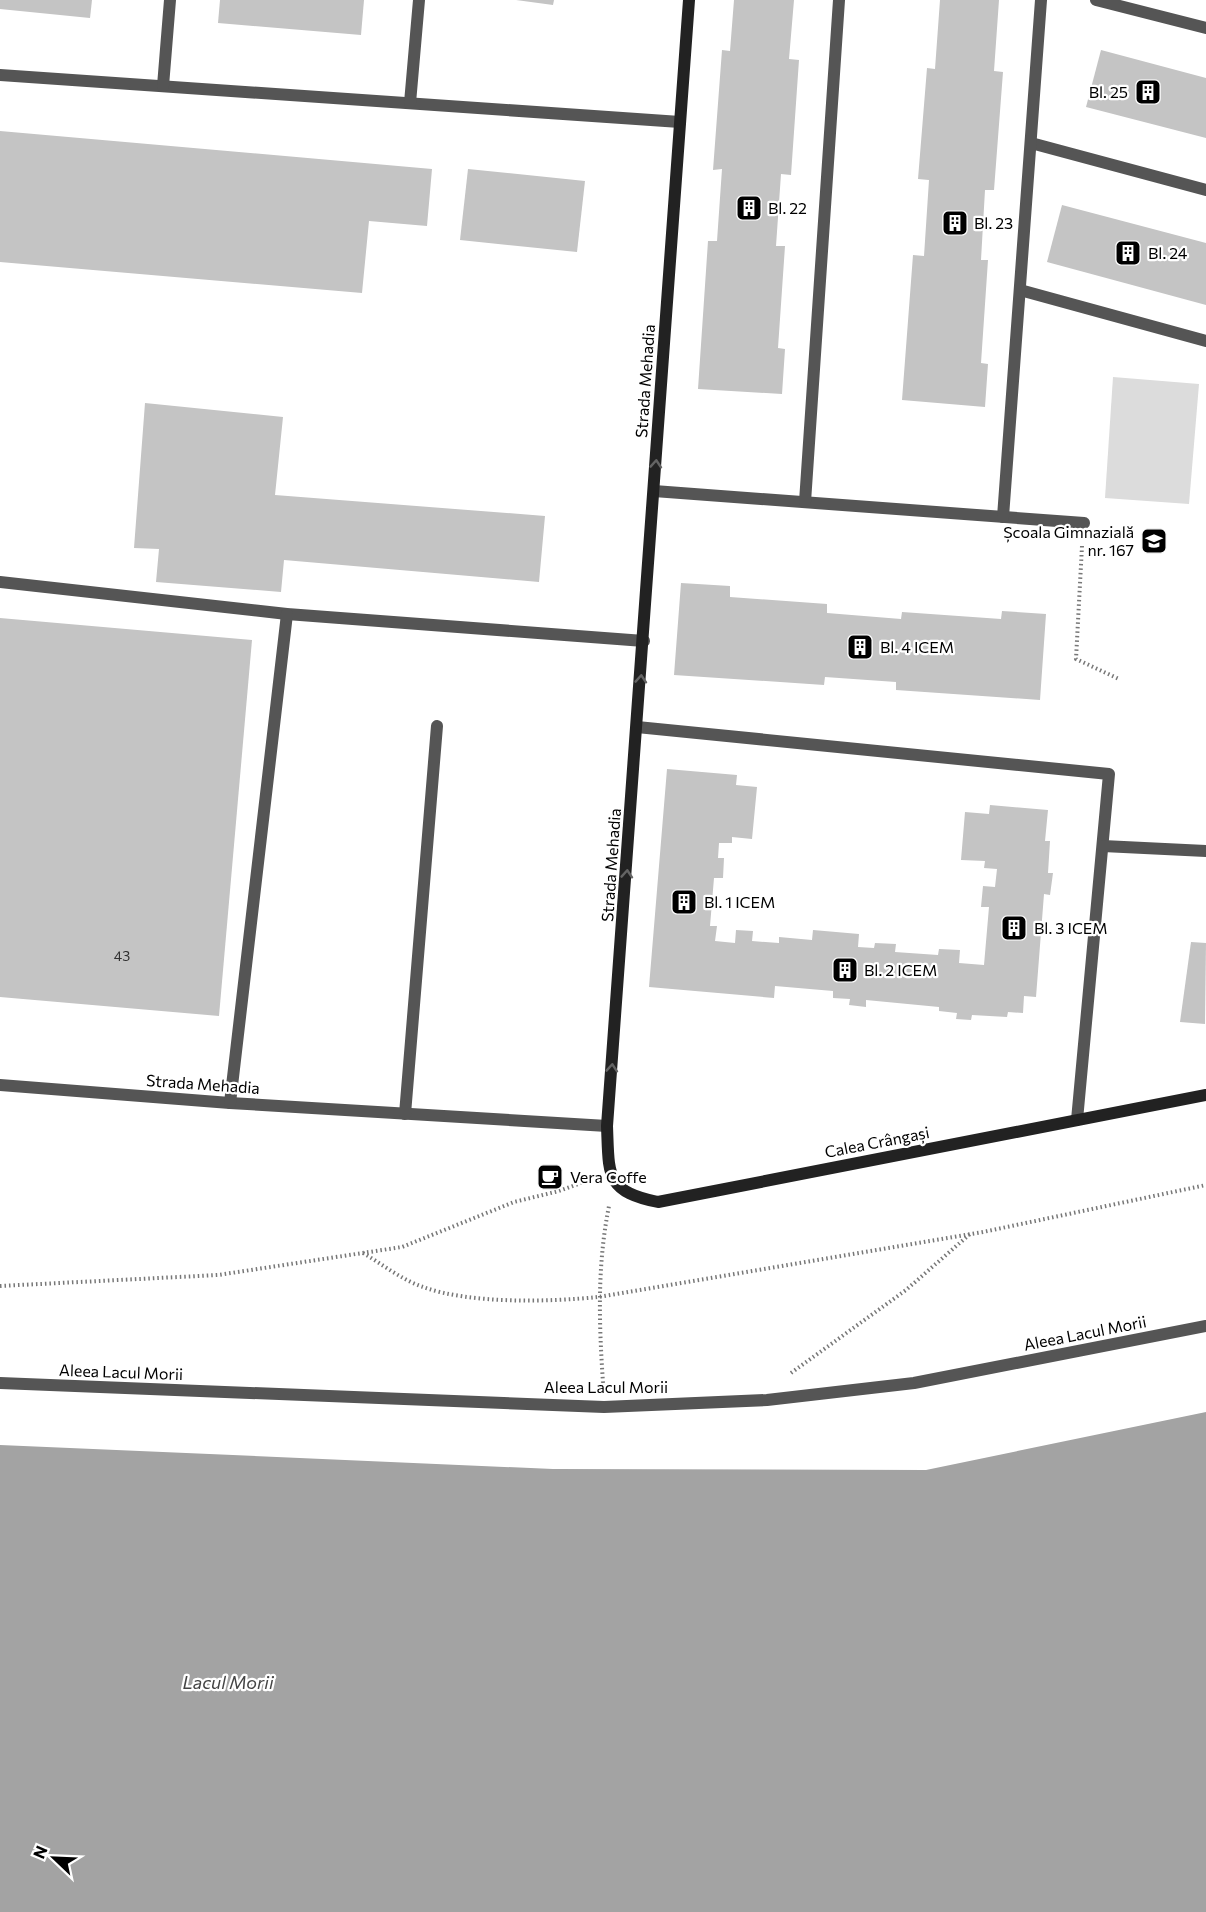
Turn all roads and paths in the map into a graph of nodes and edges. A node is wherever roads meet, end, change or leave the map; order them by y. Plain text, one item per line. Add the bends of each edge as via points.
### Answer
1 (170, 0) edge
2 (419, 0) edge
3 (689, 0) edge
4 (839, 0) edge
5 (1041, 0) edge
6 (1096, 0) edge
7 (1206, 28) edge
8 (0, 75) edge
9 (163, 86) junction
10 (410, 103) junction
11 (680, 122) junction
12 (1031, 143) junction
13 (1206, 190) edge
14 (1020, 290) junction
15 (1206, 340) edge
16 (654, 491) junction
17 (805, 502) junction
18 (1003, 517) junction
19 (1084, 524) joint
20 (0, 582) edge
21 (287, 614) junction
22 (644, 641) junction
23 (1119, 679) dead end
24 (437, 726) dead end
25 (637, 728) junction
26 (1103, 846) junction
27 (1206, 851) edge
28 (0, 1085) edge
29 (1206, 1095) edge
30 (230, 1103) junction
31 (405, 1114) junction
32 (1077, 1120) junction
33 (607, 1126) junction
34 (609, 1160) junction
35 (613, 1182) junction
36 (1206, 1185) edge
37 (970, 1234) junction
38 (363, 1253) junction
39 (0, 1286) edge
40 (598, 1297) junction
41 (1206, 1326) edge
42 (0, 1383) edge
43 (767, 1400) junction
44 (604, 1407) junction

1 - 9 street
2 - 10 street
3 - 11 street, Strada Mehadia
4 - 17 street
5 - 12 street
6 - 7 street
8 - 9 street
9 - 10 street
10 - 11 street
16 -> 11 street, Strada Mehadia
12 - 13 street
12 - 14 street
14 - 15 street
14 - 18 street
16 - 17 street
16 - 22 street, Strada Mehadia
17 - 18 street
18 - 19 street
19 - 23 path via 1076,659
20 - 21 street
21 - 22 street
21 - 30 street
25 -> 22 street, Strada Mehadia
24 - 31 street
25 - 26 street via 1109,774
33 -> 25 street, Strada Mehadia
26 - 27 street
26 - 32 street
28 - 30 street, Strada Mehadia
29 - 32 street, Calea Crângași
30 - 31 street, Strada Mehadia
31 - 33 street, Strada Mehadia
32 - 35 street, Calea Crângași via 658,1202 631,1196
33 - 34 street
34 - 35 street
34 - 38 path via 588,1180 514,1203 402,1247
35 - 40 path via 602,1240
36 - 37 path
37 - 40 path
37 - 43 path via 906,1290 783,1379
38 - 39 path via 218,1275
38 - 40 path via 420,1286 451,1296 564,1300
40 - 44 path
41 - 43 street, Aleea Lacul Morii via 914,1383
42 - 44 street, Aleea Lacul Morii
43 - 44 street, Aleea Lacul Morii

